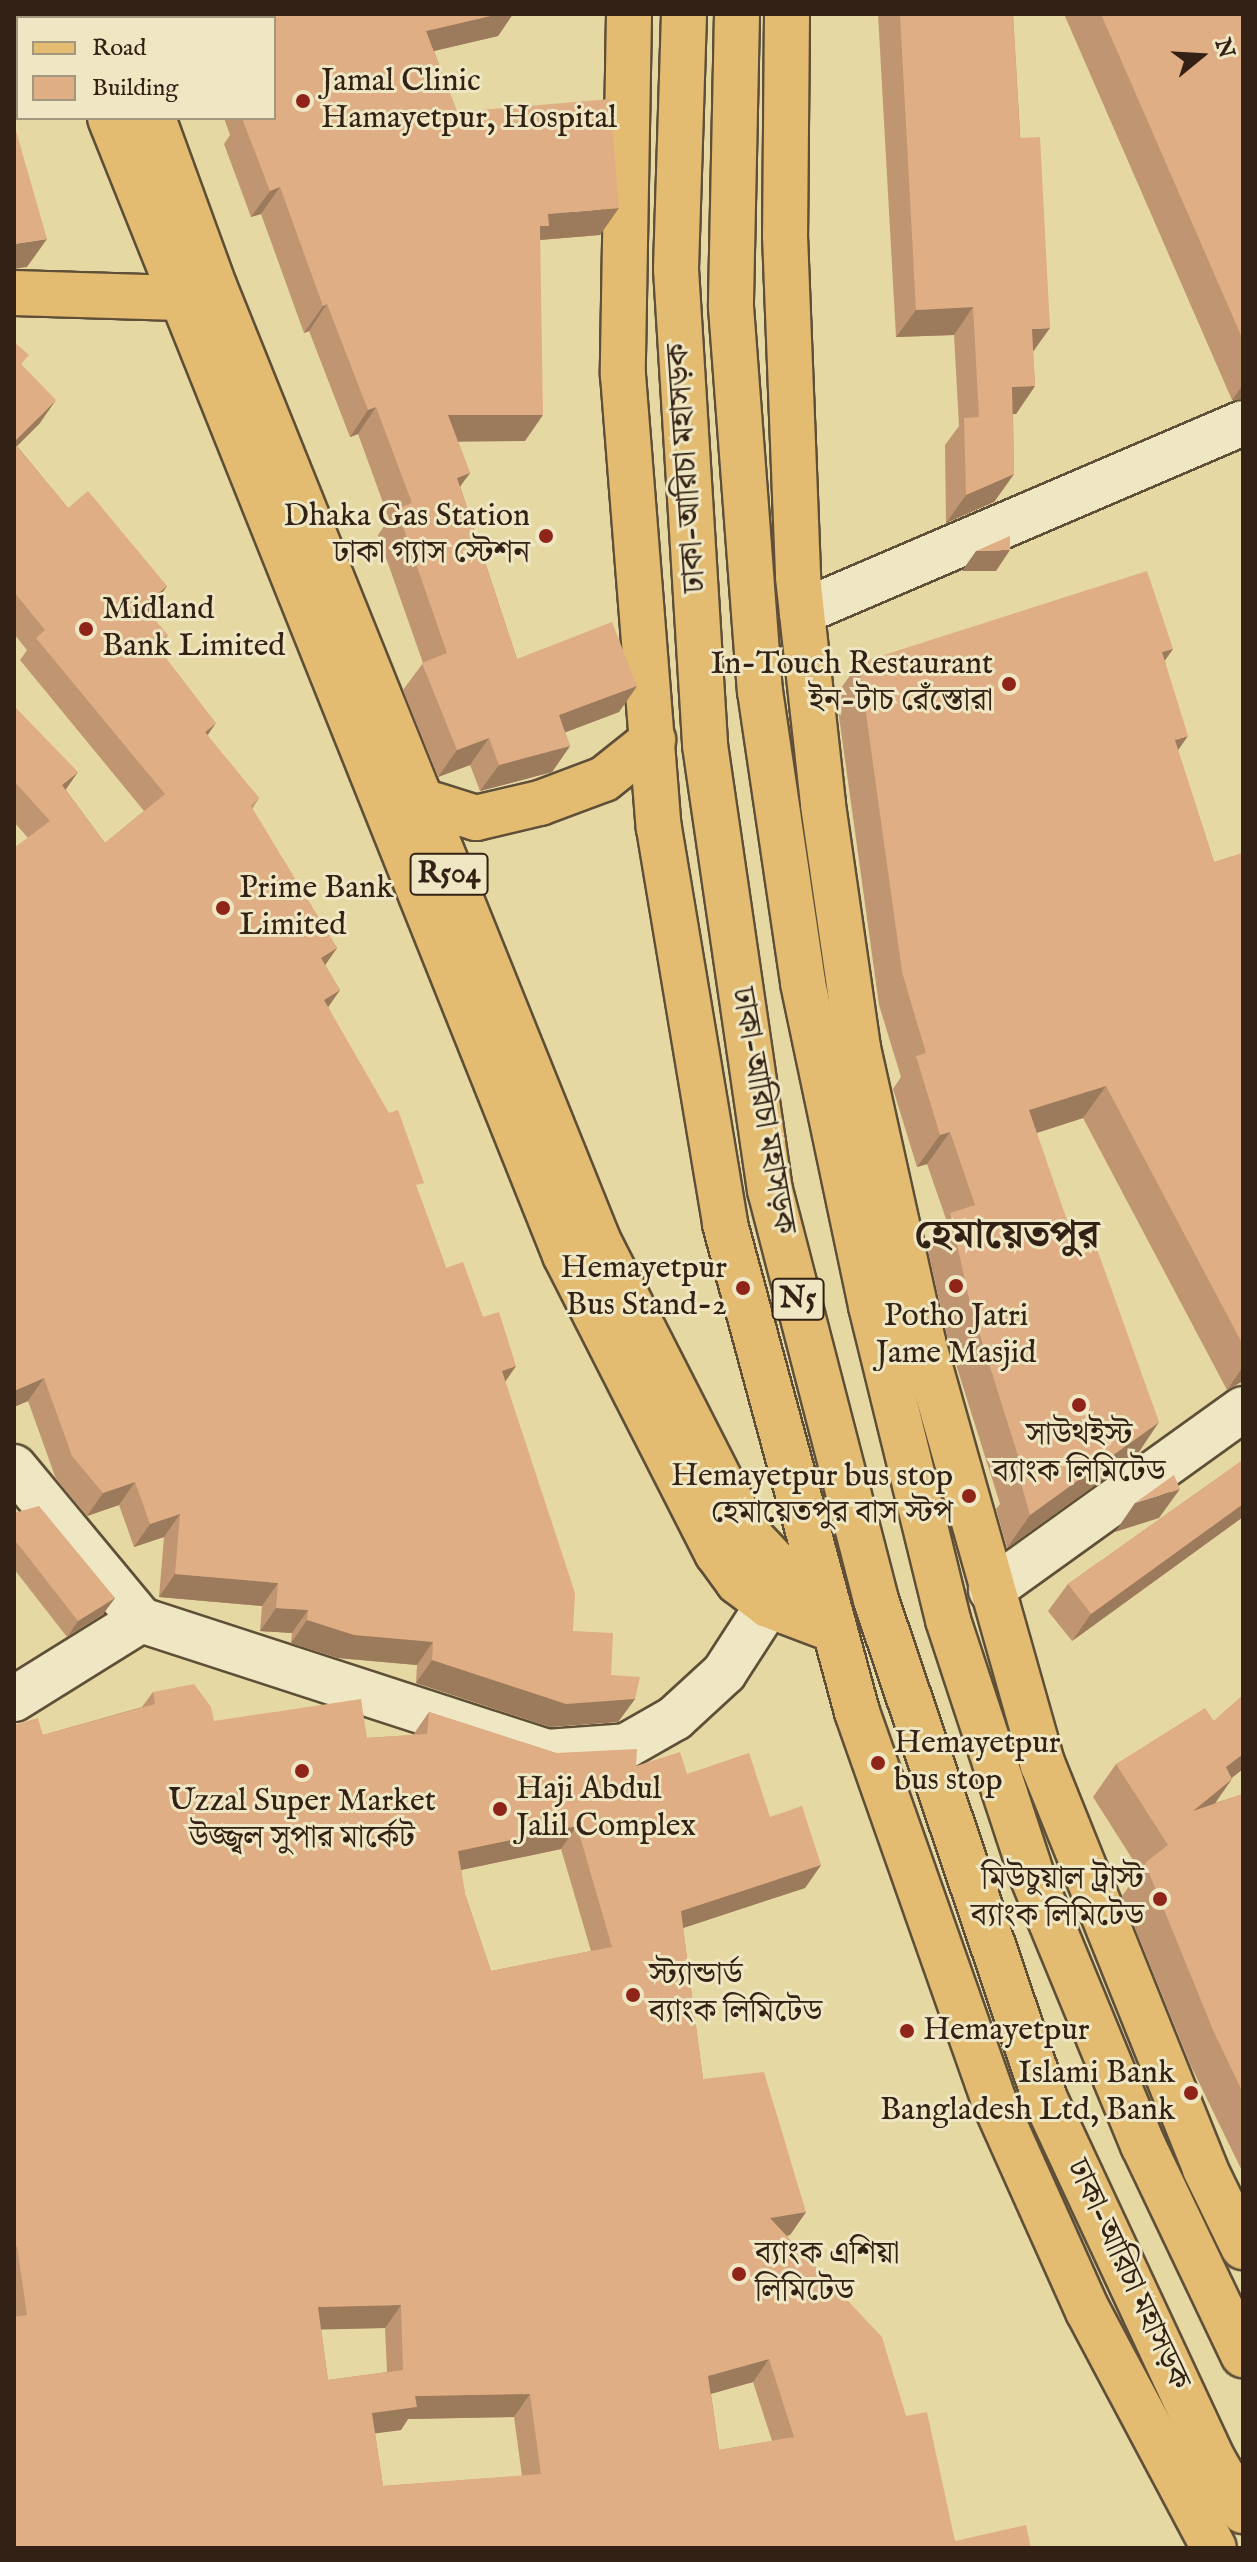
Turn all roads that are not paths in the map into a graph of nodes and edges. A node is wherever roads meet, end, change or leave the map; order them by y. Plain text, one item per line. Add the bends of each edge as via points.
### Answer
1 (629, 14) edge
2 (684, 14) edge
3 (737, 14) edge
4 (787, 14) edge
5 (111, 120) edge
6 (154, 120) edge
7 (14, 293) edge
8 (197, 293) junction
9 (1243, 423) edge
10 (802, 612) junction
11 (653, 740) junction
12 (419, 800) junction
13 (1243, 1409) edge
14 (14, 1467) edge
15 (789, 1584) junction
16 (991, 1590) junction
17 (141, 1620) junction
18 (14, 1699) edge
19 (1243, 2247) edge
20 (1243, 2355) edge
21 (1243, 2511) edge
22 (1214, 2548) edge

1 - 11 main road via 623,375
2 - 21 main road, ঢাকা-আরিচা মহাসড়ক / N5 via 676,269 705,745 770,1190 876,1600 1045,2099 1214,2461
3 - 20 main road, ঢাকা-আরিচা মহাসড়ক / N5 via 731,307 760,691 803,983 871,1306 948,1620 1032,1876 1143,2145
4 - 10 main road via 785,235
5 - 8 main road, R504
6 - 8 main road, R504
7 - 8 main road
8 - 12 main road, R504
8 - 15 main road, R504 via 565,1255 717,1553 738,1582
9 - 10 street
10 - 16 main road via 858,1048 923,1342
11 - 12 main road via 604,779 540,803 476,818
11 - 15 main road via 659,828
12 - 15 main road, R504 via 598,1240 748,1534
13 - 16 street
14 - 17 street
15 - 17 street via 724,1673 675,1718 626,1746 547,1752
15 - 22 main road via 834,1630 857,1712 993,2099 1088,2311
16 - 19 main road via 1043,1765 1205,2169
17 - 18 street

